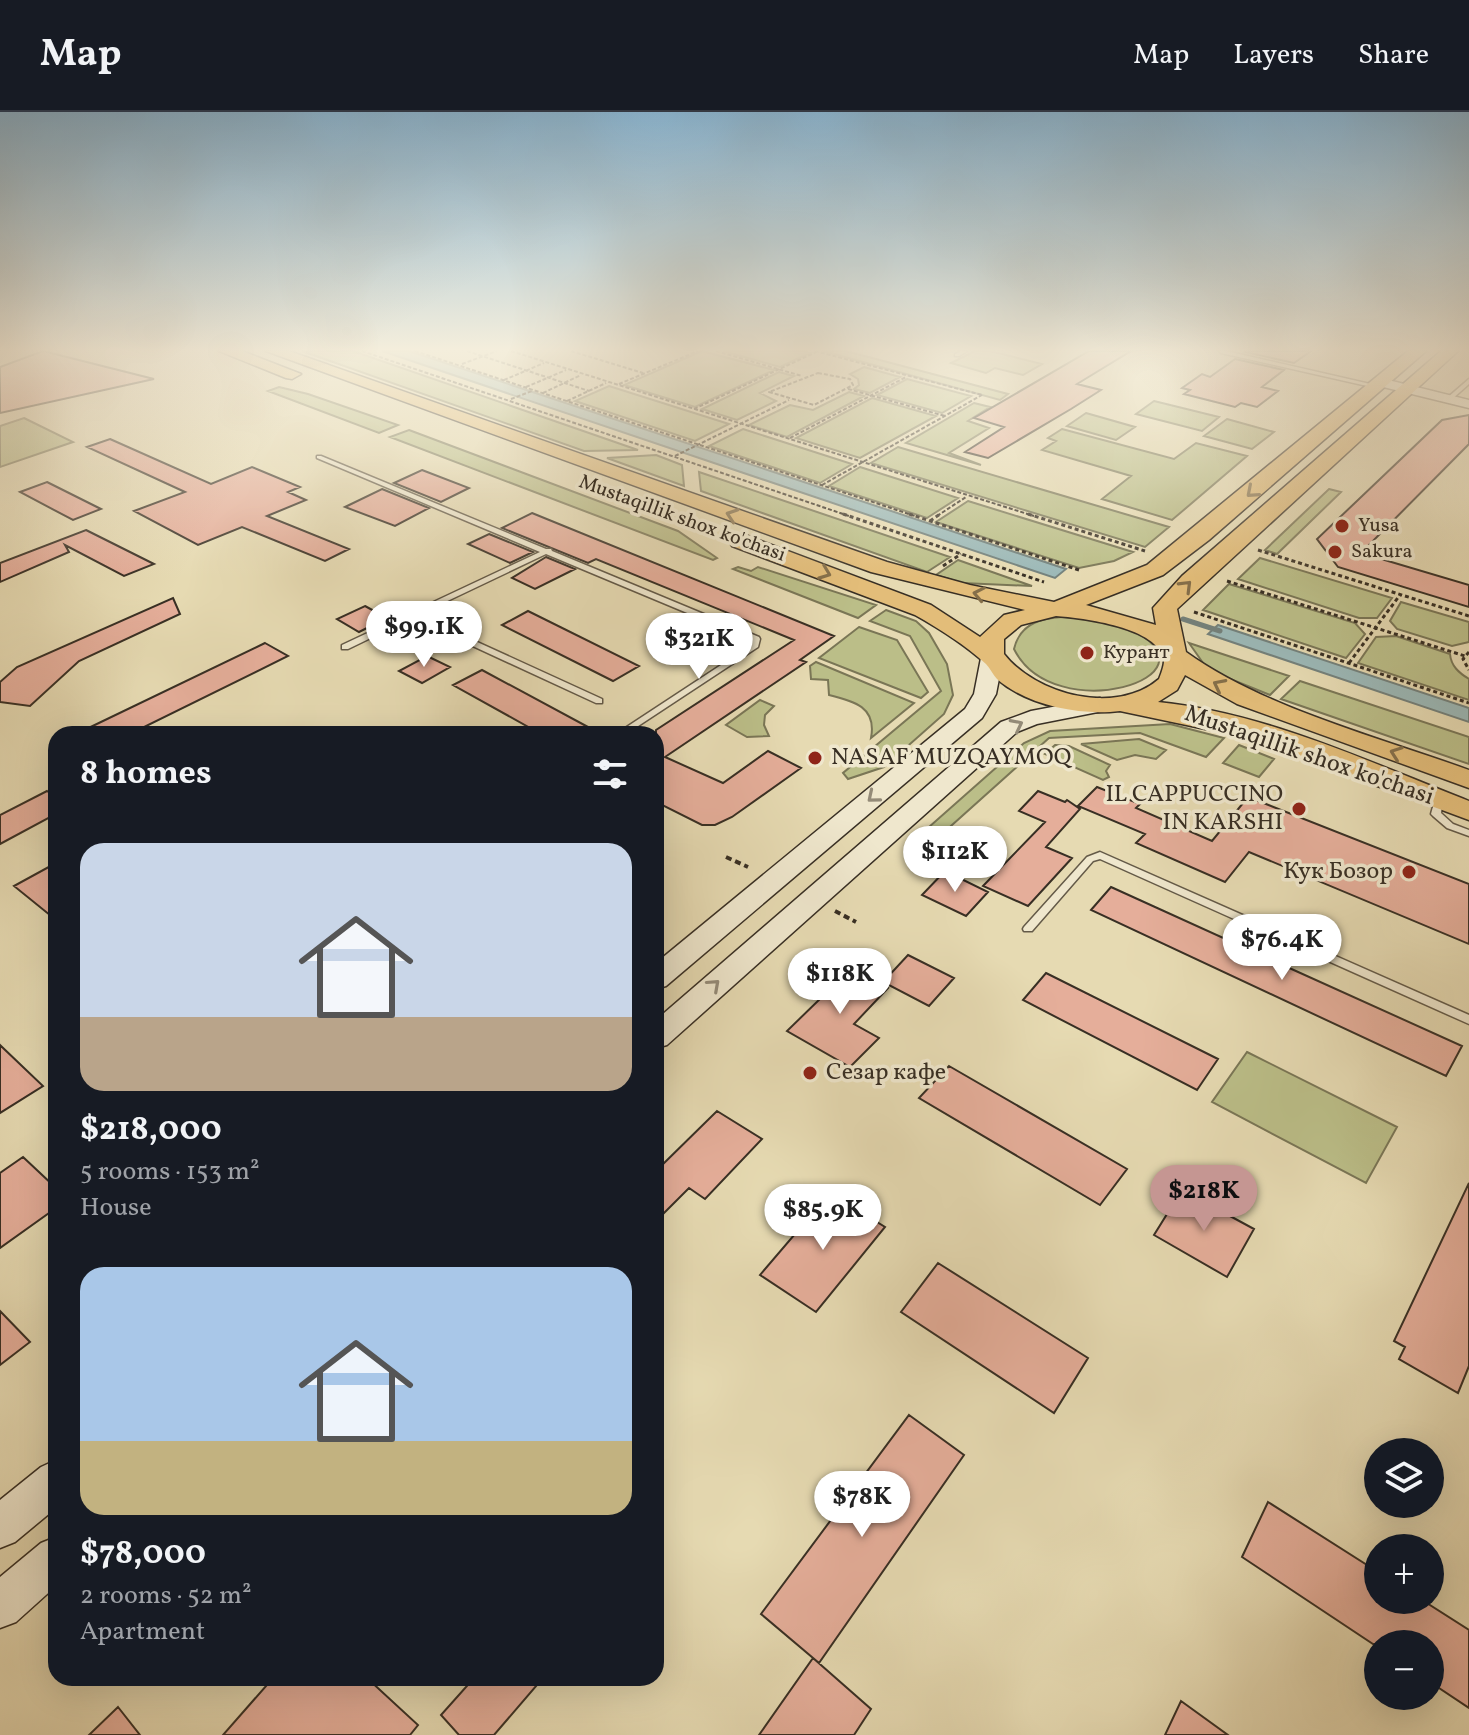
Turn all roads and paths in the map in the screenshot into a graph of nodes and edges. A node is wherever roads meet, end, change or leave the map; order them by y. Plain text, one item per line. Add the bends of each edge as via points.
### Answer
1 (432, 427) edge
2 (486, 427) edge
3 (586, 427) edge
4 (644, 427) edge
5 (736, 427) edge
6 (750, 427) edge
7 (813, 427) edge
8 (925, 427) edge
9 (1328, 427) edge
10 (1363, 427) edge
11 (789, 439) junction
12 (699, 445) junction
13 (319, 457) dead end
14 (674, 457) junction
15 (859, 463) junction
16 (822, 485) junction
17 (966, 497) junction
18 (930, 521) junction
19 (696, 524) dead end
20 (724, 535) dead end
21 (549, 550) junction
22 (1258, 550) dead end
23 (1145, 551) dead end
24 (961, 554) junction
25 (1079, 570) dead end
26 (934, 572) dead end
27 (1227, 581) dead end
28 (1044, 582) dead end
29 (1400, 595) junction
30 (1056, 609) junction
31 (1194, 612) dead end
32 (412, 615) junction
33 (1469, 616) edge
34 (1376, 628) junction
35 (345, 647) dead end
36 (1467, 654) edge
37 (1174, 655) junction
38 (992, 658) junction
39 (1349, 663) junction
40 (1469, 670) edge
41 (599, 701) dead end
42 (1469, 703) edge
43 (1100, 705) junction
44 (632, 726) edge
45 (1469, 780) edge
46 (1439, 799) junction
47 (1469, 811) edge
48 (1469, 833) edge
49 (726, 857) dead end
50 (748, 867) dead end
51 (829, 908) dead end
52 (856, 922) dead end
53 (1028, 929) dead end
54 (664, 972) edge
55 (1469, 1020) edge
56 (664, 1030) edge
57 (48, 1488) edge
58 (0, 1527) edge
59 (48, 1565) edge
60 (0, 1606) edge

1 - 19 main road, Mustaqillik shox ko'chasi
30 -> 2 main road, Mustaqillik shox ko'chasi via 879,567
3 - 14 path
4 - 12 path
5 - 12 path
6 - 11 path
7 - 11 path
8 - 15 path
9 -> 30 main road via 1155,570
37 -> 10 main road via 1165,608
11 - 15 path
12 - 14 path
12 - 16 path
13 - 21 lane
14 - 24 path
15 - 16 path
15 - 17 path
16 - 18 path
17 - 18 path
17 - 23 path
18 - 25 path
20 -> 38 main road, Mustaqillik shox ko'chasi via 923,610
21 - 32 lane
21 - 44 lane via 756,639 754,647
22 - 29 path
24 - 26 path
24 - 28 path
27 - 34 path
29 - 33 path
29 - 34 path
30 - 37 main road, Mustaqillik shox ko'chasi via 1115,615 1162,639
30 - 38 main road via 1021,616 996,630 990,643
31 - 39 path
32 - 35 lane
32 - 41 lane
34 - 36 path
34 - 39 path
36 - 40 path via 1464,665
37 - 43 main road via 1176,670 1169,684 1153,696
45 -> 37 main road, Mustaqillik shox ko'chasi via 1246,698
38 - 43 main road, Mustaqillik shox ko'chasi via 1019,685 1043,696
38 -> 54 main road via 985,694 974,713
39 - 42 path
43 - 46 main road, Mustaqillik shox ko'chasi via 1172,709 1261,734
56 -> 43 main road via 1009,727
46 - 47 main road, Mustaqillik shox ko'chasi
46 - 48 lane via 1436,814 1441,820
49 - 50 path
51 - 52 path
53 - 55 lane via 1090,859 1100,855
57 - 58 main road
59 - 60 main road

